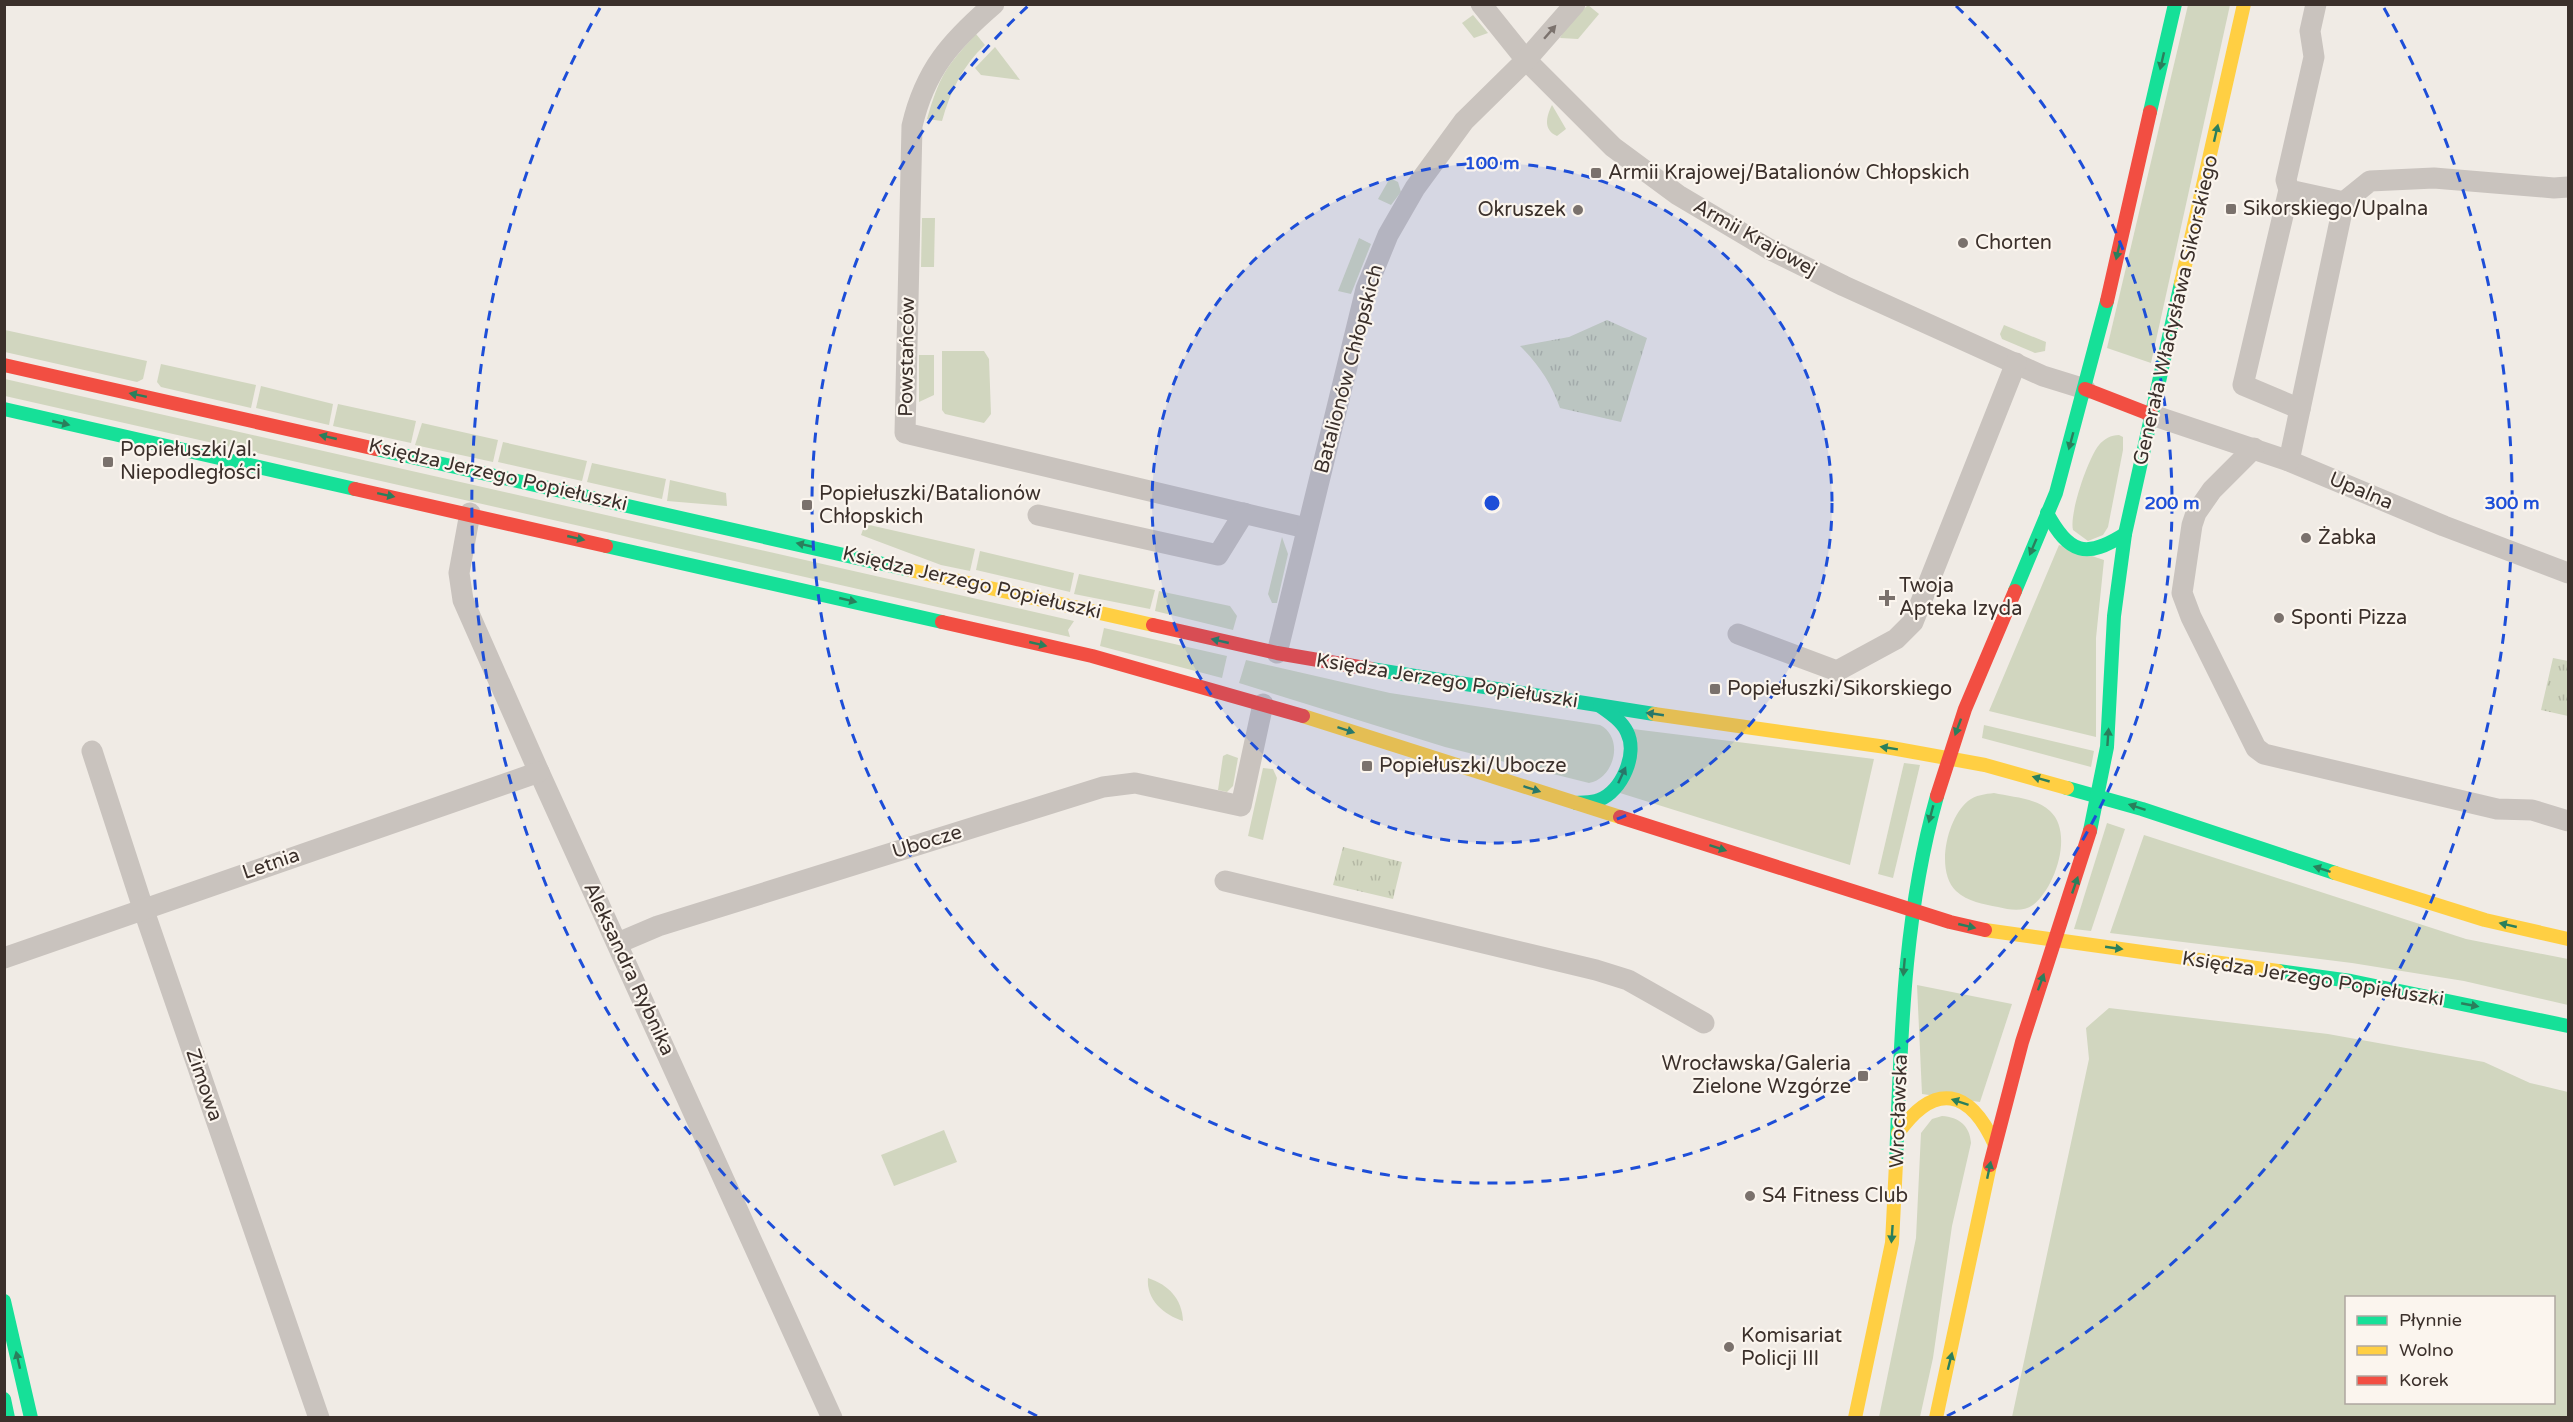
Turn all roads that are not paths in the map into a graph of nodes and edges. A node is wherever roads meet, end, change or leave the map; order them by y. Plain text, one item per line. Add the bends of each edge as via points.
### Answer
1 (994, 4) edge
2 (1481, 4) edge
3 (1575, 4) edge
4 (2175, 4) edge
5 (2244, 4) edge
6 (2316, 4) edge
7 (1526, 60) junction
8 (2568, 187) edge
9 (2289, 190) junction
10 (2344, 202) junction
11 (2016, 363) junction
12 (4, 365) edge
13 (2085, 389) junction
14 (4, 409) edge
15 (2300, 410) junction
16 (2152, 416) junction
17 (2254, 448) junction
18 (2289, 461) junction
19 (470, 513) junction
20 (1244, 513) junction
21 (2047, 513) junction
22 (1038, 515) dead end
23 (1306, 528) junction
24 (2125, 534) junction
25 (2568, 573) edge
26 (1107, 615) junction
27 (1086, 622) dead end
28 (1738, 634) dead end
29 (1081, 638) dead end
30 (1277, 653) junction
31 (1092, 656) junction
32 (1263, 704) junction
33 (1600, 706) junction
34 (92, 751) dead end
35 (1947, 758) junction
36 (538, 772) junction
37 (2097, 795) junction
38 (1576, 803) junction
39 (2568, 821) edge
40 (1225, 881) dead end
41 (142, 908) junction
42 (1911, 909) junction
43 (2568, 939) edge
44 (2056, 940) junction
45 (618, 943) junction
46 (10, 956) edge
47 (1704, 1023) dead end
48 (2568, 1026) edge
49 (1898, 1133) junction
50 (1995, 1145) junction
51 (4, 1301) edge
52 (4, 1399) edge
53 (8, 1418) edge
54 (31, 1418) edge
55 (319, 1418) edge
56 (832, 1418) edge
57 (1855, 1418) edge
58 (1936, 1418) edge

1 - 20 street, Powstańców via 959,34 937,61 918,100 912,126 905,433
2 - 7 street, Armii Krajowej
7 -> 3 street, Batalionów Chłopskich
4 -> 13 main road
16 -> 5 main road, Generała Władysława Sikorskiego
6 - 9 street via 2310,31 2314,57 2286,180
7 - 11 street, Armii Krajowej via 1613,147 1678,195 1769,249 1833,281
7 - 23 street, Batalionów Chłopskich via 1464,121 1415,188 1388,235 1366,289
8 - 10 street via 2434,178 2370,181
9 - 10 street
9 - 15 street via 2243,385
10 - 15 street
11 - 13 street, Armii Krajowej
11 - 28 street via 1913,622 1896,639 1837,671
26 -> 12 main road, Księdza Jerzego Popiełuszki
13 - 16 main road
13 -> 21 main road
14 -> 19 main road
15 - 18 street
16 - 17 street, Upalna
16 - 24 main road, Generała Władysława Sikorskiego
17 - 18 street, Upalna
17 - 39 street via 2212,490 2196,513 2182,592 2256,748 2264,754 2485,806 2532,810
18 - 25 street, Upalna
19 -> 31 main road
19 - 36 street, Aleksandra Rybnika via 458,583
20 - 22 street via 1218,555
20 - 23 street, Powstańców
21 - 24 main road via 2058,535 2074,548 2090,552 2104,549
21 -> 35 main road
23 - 30 street, Batalionów Chłopskich
37 -> 24 main road, Generała Władysława Sikorskiego via 2107,747 2116,597
26 - 27 main road
30 -> 26 main road, Księdza Jerzego Popiełuszki
29 - 31 main road via 1085,652
30 - 33 main road, Księdza Jerzego Popiełuszki
31 - 32 main road
32 -> 38 main road
32 - 45 street, Ubocze via 1241,806 1134,783 1103,787 658,926
35 -> 33 main road, Księdza Jerzego Popiełuszki
38 -> 33 main road via 1598,801 1614,791 1625,772 1630,750 1628,733
34 - 41 street, Zimowa
37 -> 35 main road, Księdza Jerzego Popiełuszki
35 -> 42 main road, Wrocławska via 1921,851
36 - 41 street, Letnia
36 - 45 street, Aleksandra Rybnika
43 -> 37 main road via 2412,899
44 -> 37 main road, Generała Władysława Sikorskiego via 2080,869
38 -> 42 main road
40 - 47 street via 1628,980
41 - 46 street, Letnia
41 - 55 street, Zimowa
42 -> 44 main road, Księdza Jerzego Popiełuszki via 1999,933
42 -> 49 main road, Wrocławska via 1904,976
44 -> 48 main road, Księdza Jerzego Popiełuszki via 2351,981
50 -> 44 main road via 2030,1016
45 - 56 street, Aleksandra Rybnika
50 -> 49 main road via 1981,1115 1950,1099 1920,1104
49 -> 57 main road, Wrocławska via 1892,1243
58 -> 50 main road
54 -> 51 main road
52 - 53 main road

